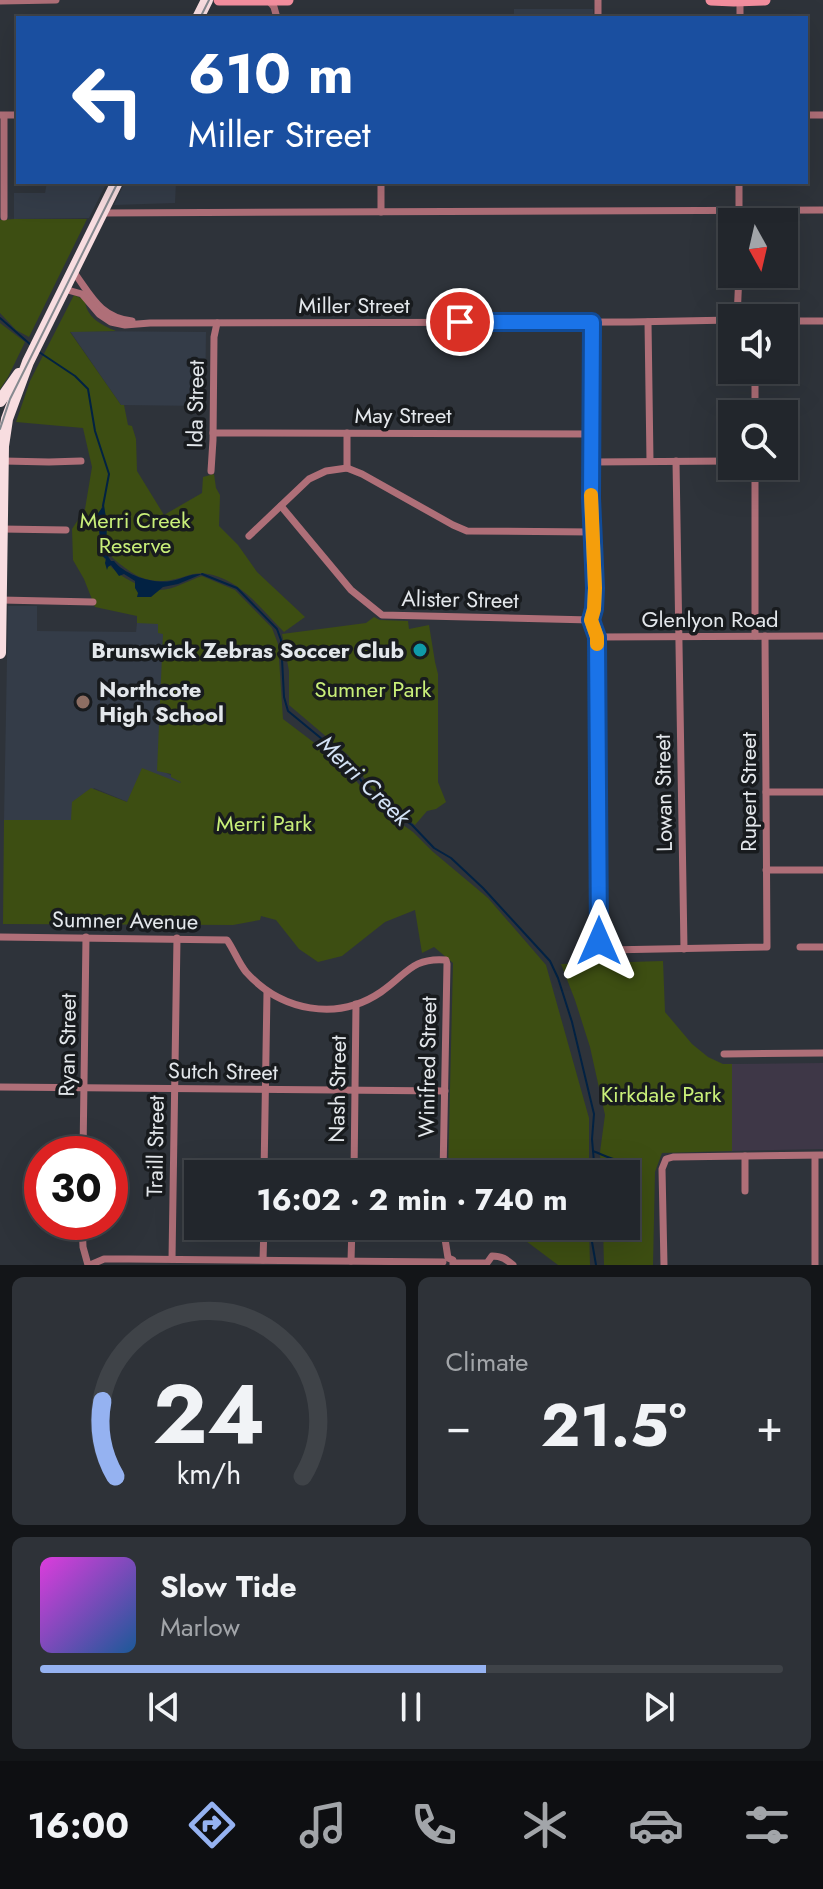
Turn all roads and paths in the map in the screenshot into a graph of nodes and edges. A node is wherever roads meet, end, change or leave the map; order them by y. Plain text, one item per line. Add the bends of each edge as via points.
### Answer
1 (56, 0) edge
2 (219, 0) edge
3 (268, 0) edge
4 (288, 0) edge
5 (711, 0) edge
6 (765, 0) edge
7 (0, 1) edge
8 (740, 1) edge
9 (2, 116) edge
10 (116, 184) edge
11 (381, 184) edge
12 (739, 184) edge
13 (739, 208) edge
14 (718, 210) edge
15 (798, 210) edge
16 (823, 210) edge
17 (381, 212) junction
18 (101, 213) junction
19 (4, 217) dead end
20 (73, 271) junction
21 (64, 289) junction
22 (718, 321) edge
23 (798, 321) edge
24 (823, 321) edge
25 (592, 322) junction
26 (648, 322) junction
27 (150, 323) junction
28 (214, 323) junction
29 (6, 409) edge
30 (213, 433) junction
31 (347, 433) junction
32 (593, 434) junction
33 (1, 441) edge
34 (4, 461) junction
35 (81, 461) dead end
36 (650, 461) junction
37 (676, 461) junction
38 (718, 461) edge
39 (592, 462) junction
40 (347, 468) junction
41 (211, 471) dead end
42 (755, 480) edge
43 (281, 506) junction
44 (2, 529) junction
45 (66, 530) dead end
46 (592, 532) junction
47 (249, 536) dead end
48 (0, 600) edge
49 (93, 602) dead end
50 (591, 620) junction
51 (755, 636) junction
52 (765, 636) junction
53 (823, 636) edge
54 (597, 637) junction
55 (679, 637) junction
56 (0, 653) edge
57 (766, 792) junction
58 (823, 792) edge
59 (766, 870) junction
60 (823, 870) edge
61 (0, 937) edge
62 (86, 937) junction
63 (177, 938) junction
64 (800, 947) dead end
65 (823, 947) edge
66 (684, 949) junction
67 (446, 960) joint
68 (267, 992) junction
69 (356, 1004) junction
70 (823, 1053) edge
71 (724, 1054) dead end
72 (0, 1087) edge
73 (85, 1087) junction
74 (174, 1088) junction
75 (266, 1090) junction
76 (356, 1090) junction
77 (445, 1091) junction
78 (84, 1136) edge
79 (745, 1156) junction
80 (819, 1156) edge
81 (264, 1160) edge
82 (354, 1160) edge
83 (443, 1160) edge
84 (745, 1191) dead end
85 (83, 1240) edge
86 (264, 1240) edge
87 (352, 1240) edge
88 (445, 1240) edge
89 (172, 1259) junction
90 (263, 1260) junction
91 (351, 1261) junction
92 (240, 1262) edge
93 (448, 1263) edge
94 (487, 1264) edge
95 (89, 1265) edge
96 (513, 1265) edge
97 (664, 1265) edge
98 (815, 1265) edge

1 - 7 street
2 - 3 main road
3 - 4 main road
5 - 8 main road
6 - 8 main road
9 - 19 street
10 - 18 highway
11 - 17 street
12 - 13 street
14 - 17 street
15 - 16 street
17 - 18 street
18 - 20 highway
20 - 21 highway
20 - 27 street, Miller Street via 104,311
21 - 27 street, Miller Street via 82,294 111,322
21 - 29 highway
22 - 26 street, Miller Street
23 - 24 street
25 - 26 street, Miller Street
25 - 28 street, Miller Street
25 - 32 street
26 - 36 street
27 - 28 street, Miller Street
28 - 30 street, Ida Street
29 - 33 highway
30 - 31 street, May Street
30 - 41 street, Ida Street
31 - 32 street, May Street
31 - 40 street
32 - 39 street
33 - 34 highway
34 - 35 street
34 - 44 highway
36 - 37 street
36 - 39 street
37 - 38 street
37 - 55 street, Lowan Street
39 - 46 street
40 - 43 street via 309,479
40 - 46 street via 467,531
42 - 51 street
43 - 47 street
43 - 50 street, Alister Street via 351,590 382,615
44 - 45 street
44 - 48 highway
46 - 50 street
48 - 49 street
48 - 56 highway
50 - 54 street
51 - 52 street, Glenlyon Road
51 - 55 street, Glenlyon Road
52 - 53 street, Glenlyon Road
52 - 57 street, Rupert Street
54 - 55 street, Glenlyon Road
54 - 66 street via 599,941 607,950
55 - 66 street, Lowan Street
57 - 58 street
57 - 59 street, Rupert Street
59 - 60 street
59 - 66 street, Rupert Street via 767,947
61 - 62 street, Sumner Avenue
62 - 63 street, Sumner Avenue
62 - 73 street, Ryan Street
63 - 68 street, Sumner Avenue via 227,940 240,964
63 - 74 street, Traill Street
64 - 65 street
67 - 69 street, Sumner Avenue via 418,963
67 - 77 street, Winifred Street
68 - 69 street, Sumner Avenue via 305,1007
68 - 75 street
69 - 76 street, Nash Street
70 - 71 street
72 - 73 street, Sutch Street
73 - 74 street, Sutch Street
73 - 78 street, Ryan Street
74 - 75 street, Sutch Street
74 - 89 street, Traill Street
75 - 76 street, Sutch Street
75 - 81 street
76 - 77 street, Sutch Street
76 - 82 street, Nash Street
77 - 83 street, Winifred Street
79 - 80 street
79 - 84 street
79 - 97 street via 666,1159
80 - 98 street
85 - 95 street
86 - 90 street
87 - 91 street
88 - 93 street
89 - 92 street
89 - 95 street via 104,1259
90 - 91 street
90 - 92 street
91 - 93 street
93 - 94 street
94 - 96 street via 499,1256

